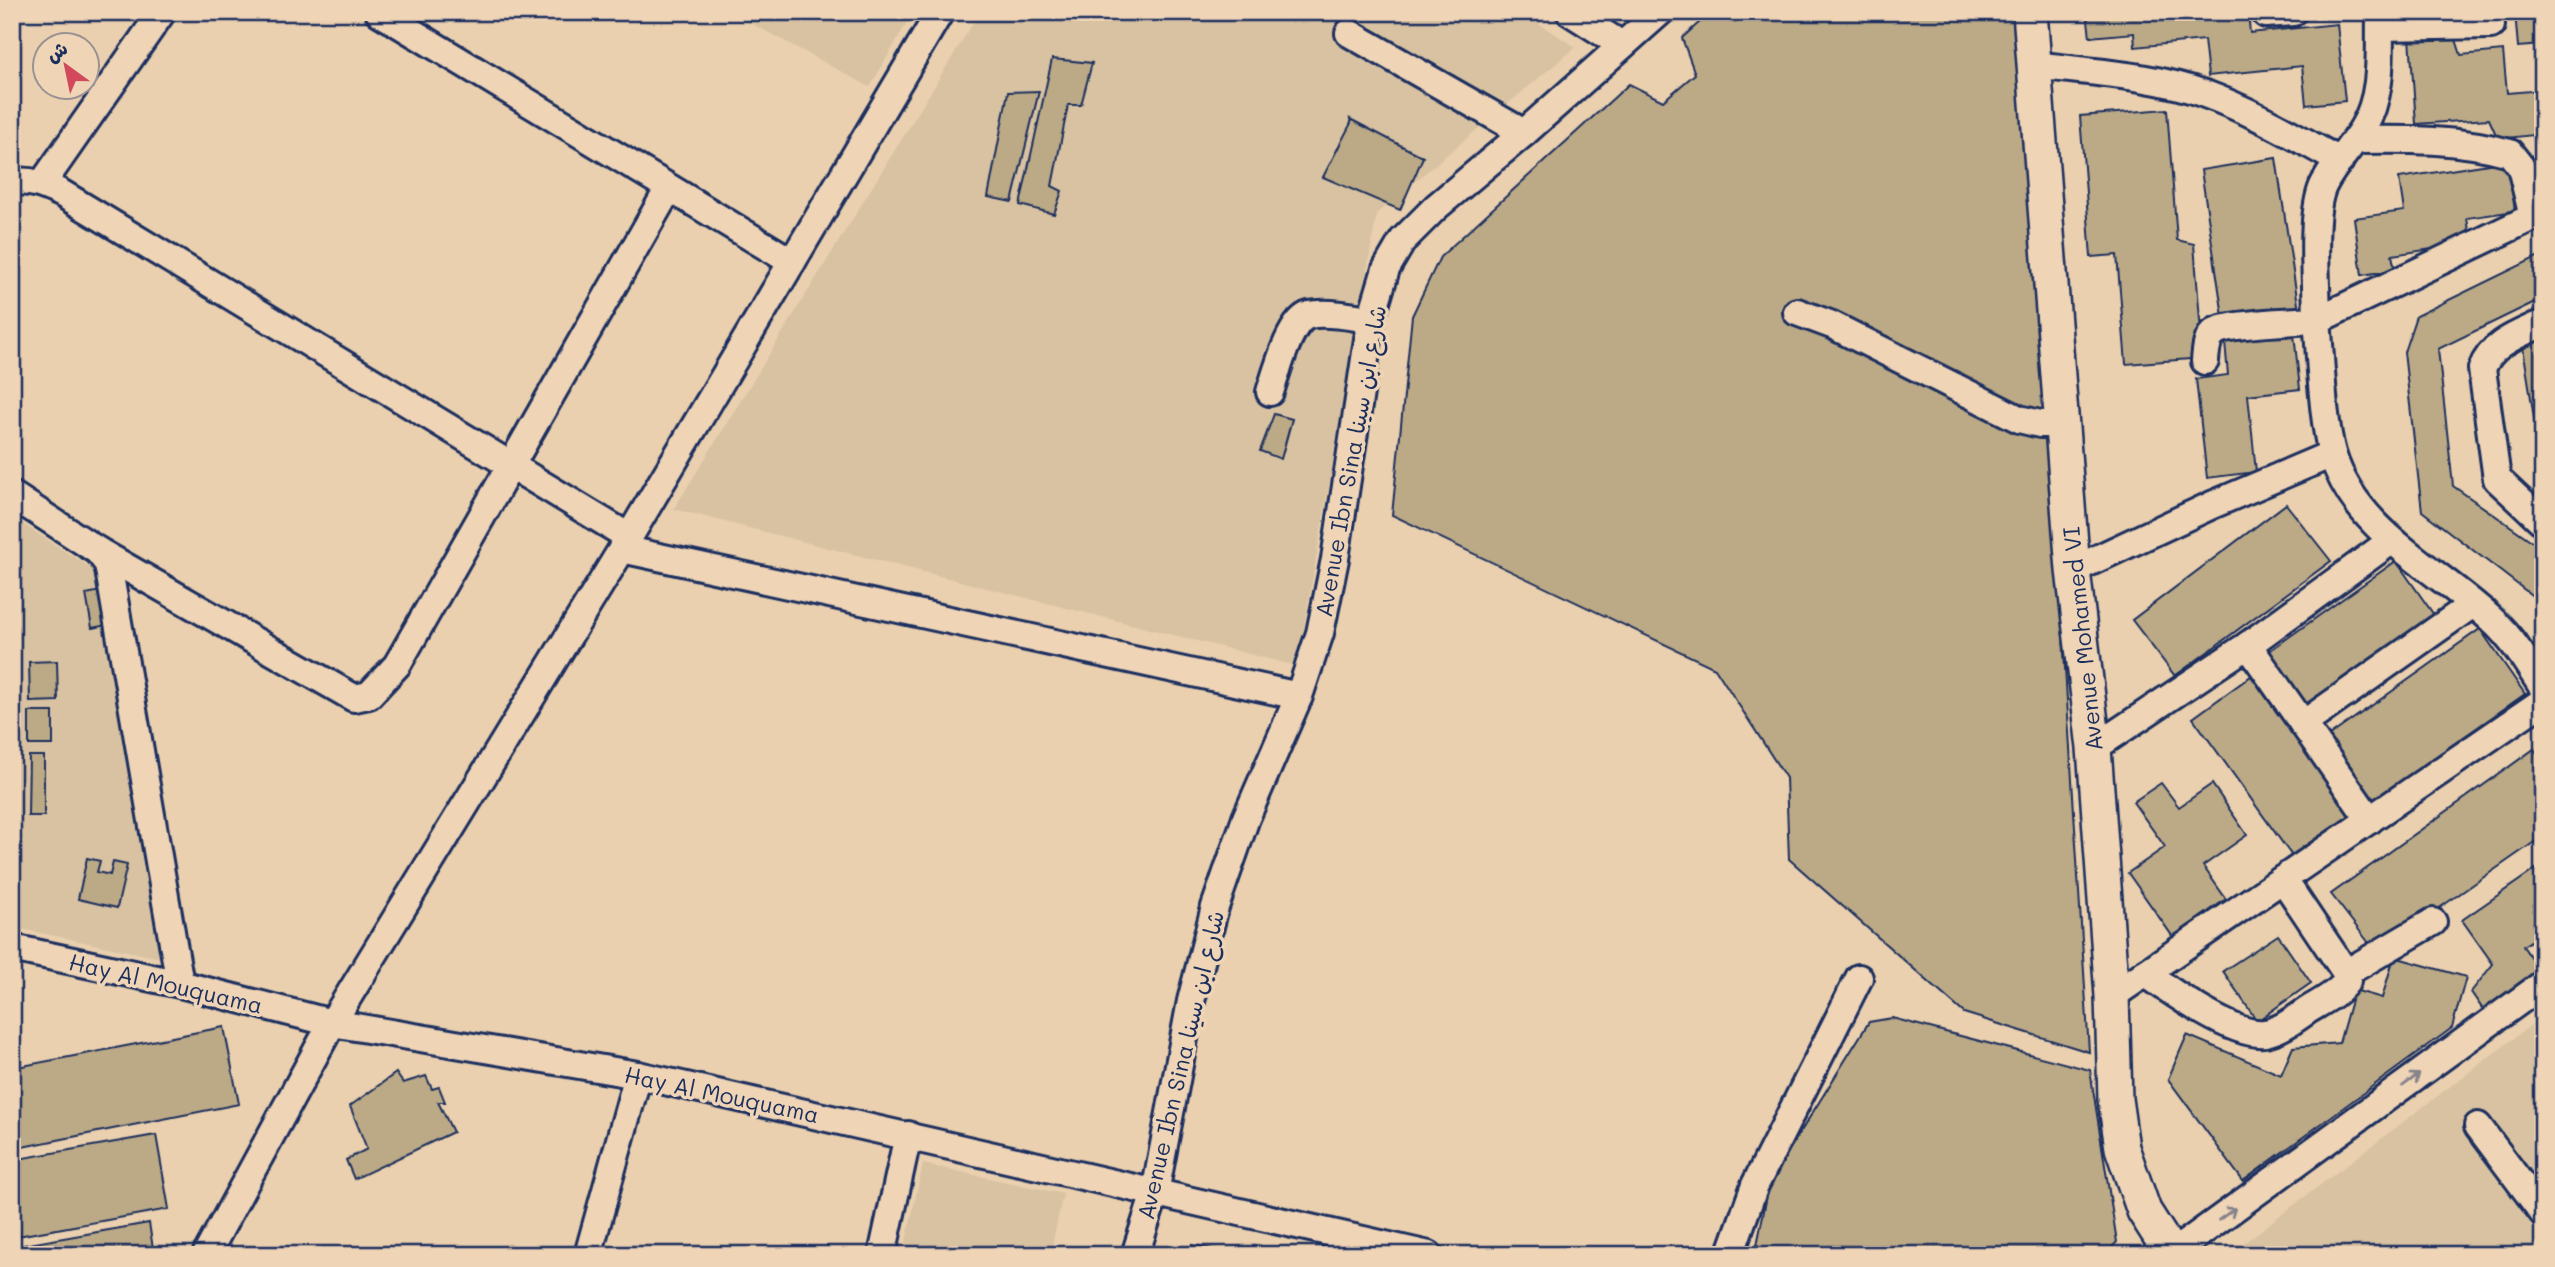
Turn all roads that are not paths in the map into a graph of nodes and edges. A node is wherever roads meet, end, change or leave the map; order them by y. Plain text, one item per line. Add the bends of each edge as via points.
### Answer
1 (162, 12) edge
2 (379, 12) edge
3 (940, 12) edge
4 (1570, 12) edge
5 (1660, 12) edge
6 (2030, 12) edge
7 (2266, 12) edge
8 (2293, 12) edge
9 (2380, 19) edge
10 (2491, 25) dead end
11 (1349, 33) dead end
12 (1622, 45) junction
13 (2035, 65) junction
14 (1524, 133) junction
15 (2356, 140) junction
16 (2340, 161) junction
17 (12, 183) edge
18 (42, 184) junction
19 (669, 188) junction
20 (2538, 215) edge
21 (792, 262) junction
22 (1797, 312) dead end
23 (1371, 319) junction
24 (2318, 320) junction
25 (2543, 323) edge
26 (2205, 361) dead end
27 (1270, 393) dead end
28 (2062, 424) junction
29 (2332, 454) junction
30 (511, 465) junction
31 (12, 495) edge
32 (2543, 522) edge
33 (2391, 541) junction
34 (625, 543) junction
35 (98, 551) junction
36 (2073, 570) junction
37 (2473, 604) junction
38 (2248, 645) junction
39 (2543, 688) edge
40 (1299, 696) junction
41 (2543, 701) edge
42 (2303, 724) junction
43 (2094, 748) junction
44 (2370, 820) junction
45 (2283, 879) junction
46 (2433, 922) dead end
47 (12, 948) edge
48 (2145, 973) junction
49 (2346, 973) junction
50 (1859, 978) dead end
51 (180, 984) junction
52 (2543, 984) edge
53 (2112, 996) junction
54 (332, 1023) junction
55 (638, 1075) junction
56 (2478, 1126) dead end
57 (908, 1135) junction
58 (1155, 1193) junction
59 (2543, 1213) edge
60 (2171, 1254) edge
61 (206, 1255) edge
62 (588, 1255) edge
63 (882, 1255) edge
64 (1135, 1255) edge
65 (1429, 1255) edge
66 (1730, 1255) edge

1 - 18 street
2 - 19 street
3 - 21 street
4 - 12 street
5 - 12 street, Avenue Ibn Sina شارع ابن سينا
6 - 13 main road, Avenue Mohamed VI
7 - 8 street
9 - 10 street
9 - 15 street via 2380,75 2374,102
11 - 14 street
12 - 14 street, Avenue Ibn Sina شارع ابن سينا
13 - 16 street via 2203,93
13 - 28 main road, Avenue Mohamed VI
14 - 23 street, Avenue Ibn Sina شارع ابن سينا via 1403,240 1386,269
15 - 16 street
15 - 20 street via 2467,144 2510,153 2521,167
16 - 24 street via 2323,186 2316,219
17 - 18 street
18 - 30 street
19 - 21 street
19 - 30 street
20 - 24 street
21 - 34 street
22 - 28 street via 2019,419
23 - 27 street via 1306,316 1296,325
23 - 40 street, Avenue Ibn Sina شارع ابن سينا via 1335,559 1320,632
24 - 26 street via 2216,331 2207,342
24 - 29 street
25 - 32 street via 2505,341 2486,356 2482,369 2497,479
28 - 36 main road, Avenue Mohamed VI
29 - 33 street via 2353,498
29 - 36 street
30 - 34 street
30 - 35 street via 397,665 369,695 354,698
31 - 35 street
33 - 37 street
33 - 38 street
34 - 40 street
34 - 54 street
35 - 51 street via 108,564
36 - 43 main road, Avenue Mohamed VI
37 - 39 street via 2505,634
37 - 42 street
38 - 42 street
38 - 43 street
40 - 58 street, Avenue Ibn Sina شارع ابن سينا via 1246,818 1215,907 1191,1001
41 - 44 street
42 - 44 street
43 - 53 main road, Avenue Mohamed VI
44 - 45 street
45 - 48 street
45 - 49 street
46 - 49 street
47 - 51 street, Hay Al Mouquama
48 - 49 street via 2196,1009 2263,1033 2279,1029 2338,991 2347,981
48 - 53 street
50 - 66 street via 1755,1185
51 - 54 street, Hay Al Mouquama
60 -> 52 street
53 - 60 main road, Avenue Mohamed VI via 2115,1099 2122,1148 2144,1210
54 - 55 street, Hay Al Mouquama
54 - 61 street
55 - 57 street, Hay Al Mouquama
55 - 62 street
56 - 59 street
57 - 58 street, Hay Al Mouquama
57 - 63 street
58 - 64 street, Avenue Ibn Sina شارع ابن سينا
58 - 65 street, Hay Al Mouquama

